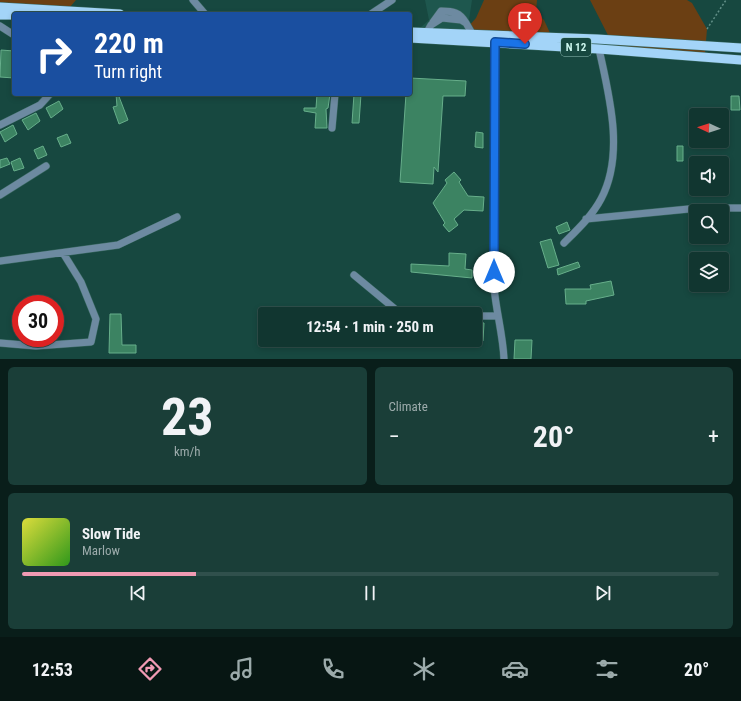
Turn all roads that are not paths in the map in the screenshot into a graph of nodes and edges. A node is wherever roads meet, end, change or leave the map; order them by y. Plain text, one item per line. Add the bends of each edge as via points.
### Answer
1 (192, 0) edge
2 (392, 0) edge
3 (0, 7) edge
4 (86, 12) edge
5 (203, 12) edge
6 (374, 12) edge
7 (0, 14) edge
8 (12, 15) edge
9 (0, 26) edge
10 (429, 29) junction
11 (412, 32) edge
12 (12, 34) edge
13 (473, 35) junction
14 (412, 38) edge
15 (495, 42) junction
16 (741, 48) edge
17 (599, 49) junction
18 (741, 60) edge
19 (48, 96) edge
20 (335, 96) edge
21 (0, 125) edge
22 (332, 128) dead end
23 (46, 166) dead end
24 (0, 195) edge
25 (741, 208) edge
26 (177, 217) dead end
27 (586, 220) junction
28 (564, 243) dead end
29 (63, 253) junction
30 (0, 261) edge
31 (354, 275) dead end
32 (393, 307) edge
33 (482, 316) edge
34 (497, 316) junction
35 (0, 343) edge
36 (504, 359) edge

1 - 5 street
2 - 6 street
3 - 4 main road
7 - 8 main road
9 - 12 street
10 - 11 main road, N 12
10 - 13 main road, N 12
10 - 13 street via 442,18 460,20 466,23
13 - 16 main road, N 12 via 597,38
14 - 15 main road, N 12
15 - 17 main road, N 12
15 - 34 street via 494,287
17 - 18 main road, N 12
17 - 27 street via 613,134 612,168 602,199
19 - 21 street via 40,105
20 - 22 street
23 - 24 street
25 - 27 street via 699,208
26 - 29 street via 118,245
27 - 28 street
29 - 30 street
29 - 35 street via 81,282 96,319 91,342 36,346
31 - 32 street
33 - 34 street
34 - 36 street

